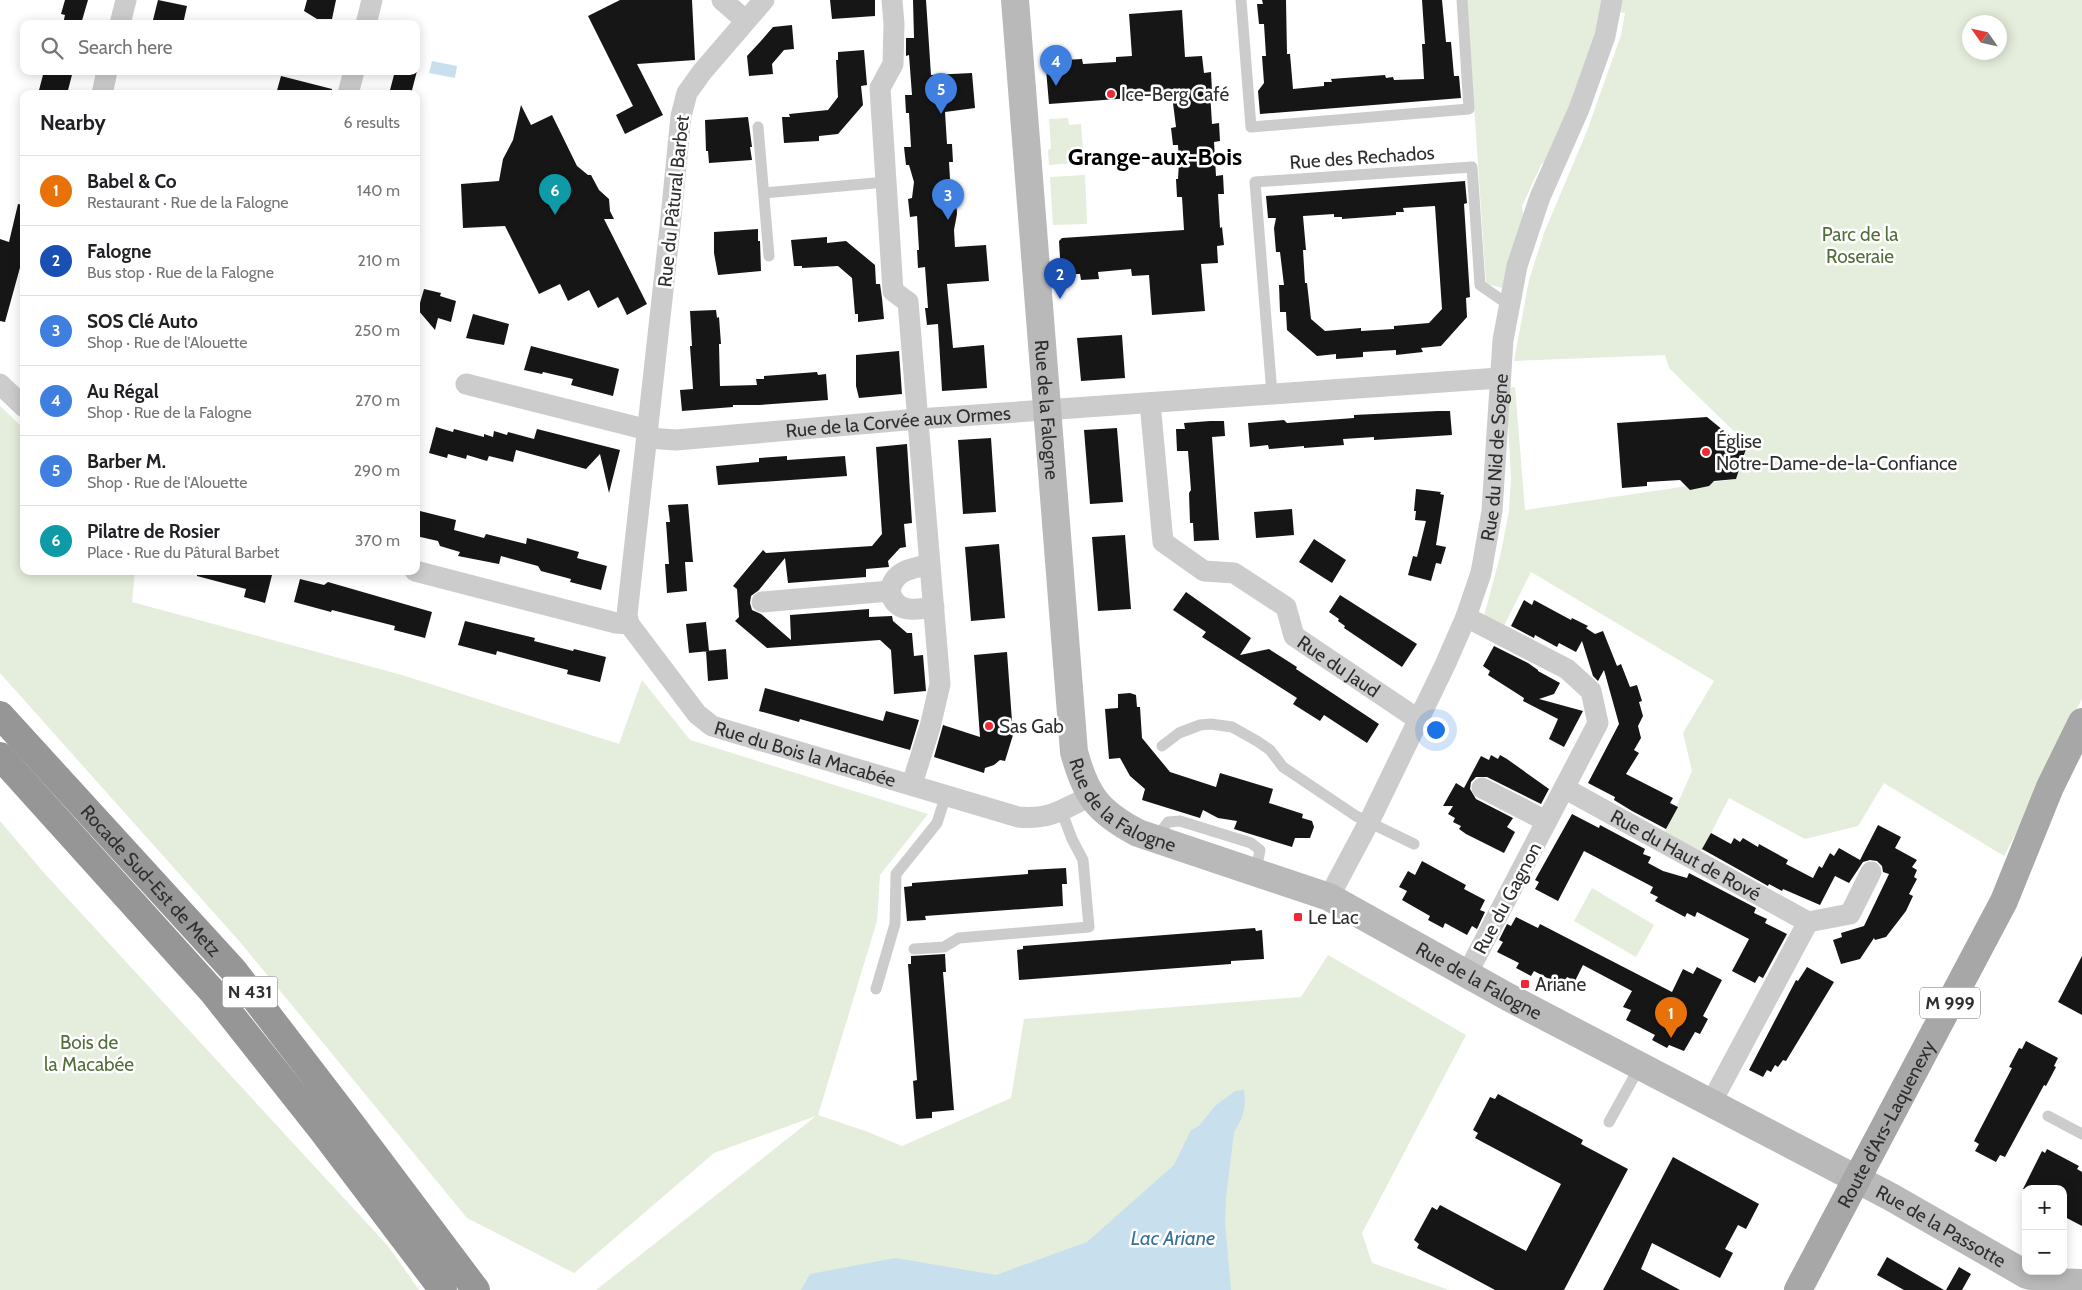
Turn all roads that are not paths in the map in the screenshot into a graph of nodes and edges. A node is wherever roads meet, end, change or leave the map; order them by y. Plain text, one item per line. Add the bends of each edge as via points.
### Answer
1 (126, 0) edge
2 (372, 0) edge
3 (722, 0) edge
4 (764, 0) edge
5 (892, 0) edge
6 (1015, 0) edge
7 (1241, 0) edge
8 (1462, 0) edge
9 (1612, 0) edge
10 (121, 20) edge
11 (367, 20) edge
12 (745, 20) junction
13 (106, 75) edge
14 (353, 75) edge
15 (103, 90) edge
16 (349, 90) edge
17 (758, 127) dead end
18 (886, 182) junction
19 (764, 193) junction
20 (769, 256) dead end
21 (1509, 305) junction
22 (1499, 378) junction
23 (466, 384) dead end
24 (1272, 394) junction
25 (1150, 403) junction
26 (1047, 410) junction
27 (918, 419) junction
28 (647, 434) junction
29 (930, 565) junction
30 (420, 572) edge
31 (890, 591) junction
32 (762, 602) dead end
33 (934, 607) junction
34 (1466, 617) junction
35 (629, 624) junction
36 (0, 715) edge
37 (1419, 720) junction
38 (2082, 722) edge
39 (1162, 746) dead end
40 (2082, 748) edge
41 (0, 756) edge
42 (912, 784) junction
43 (1482, 788) dead end
44 (1564, 788) junction
45 (946, 795) junction
46 (1091, 796) junction
47 (1061, 810) junction
48 (1369, 822) junction
49 (1546, 822) junction
50 (2036, 823) junction
51 (1414, 844) dead end
52 (1871, 872) dead end
53 (1329, 897) junction
54 (1808, 922) junction
55 (914, 949) dead end
56 (1467, 974) junction
57 (876, 989) dead end
58 (1640, 1066) junction
59 (1711, 1103) junction
60 (2048, 1116) dead end
61 (1609, 1122) dead end
62 (2082, 1134) edge
63 (1857, 1179) junction
64 (2022, 1282) edge
65 (2082, 1283) edge
66 (442, 1290) edge
67 (476, 1290) edge
68 (1798, 1290) edge

1 - 10 street
2 - 11 street
3 - 12 street
4 - 12 street, Rue du Pâtural Barbet
5 - 18 street via 893,64 880,88
6 - 26 street, Rue de la Falogne
7 - 8 lane, Rue des Rechados via 1250,127 1469,109
9 - 21 street, Rue du Nid de Sogne via 1605,36 1579,109 1540,197 1517,266
12 - 28 street, Rue du Pâtural Barbet via 687,93 681,116
13 - 15 street
14 - 16 street
17 - 19 lane
18 - 19 lane
18 - 27 street via 893,290 908,302
19 - 20 lane
21 - 22 street, Rue du Nid de Sogne
21 - 24 lane, Rue des Rechados via 1480,286 1472,167 1255,182
22 - 24 street, Rue de la Corvée aux Ormes
22 - 34 street, Rue du Nid de Sogne via 1491,524 1481,573
23 - 28 street
24 - 25 street, Rue de la Corvée aux Ormes
25 - 26 street, Rue de la Corvée aux Ormes
25 - 37 street, Rue du Jaud via 1163,542 1204,571 1234,573 1286,607 1294,636
26 - 27 street, Rue de la Corvée aux Ormes
26 - 46 street, Rue de la Falogne via 1074,752 1084,786
27 - 28 street, Rue de la Corvée aux Ormes via 676,440
27 - 29 street
28 - 35 street, Rue du Pâtural Barbet via 627,615
29 - 31 street via 900,573
29 - 33 street
30 - 35 street
31 - 32 street
31 - 33 street via 901,608
33 - 42 street via 940,684
34 - 37 street, Rue du Nid de Sogne
34 - 44 street, Rue du Gagnon via 1568,669 1591,691 1598,723
35 - 42 street, Rue du Bois la Macabée via 697,714 712,726
36 - 67 highway, Rocade Sud-Est de Metz / N 431 via 234,971
37 - 48 street, Rue du Nid de Sogne
38 - 50 main road, Route d'Ars-Laquenexy / M 999
39 - 48 lane via 1179,733 1200,725 1232,727 1270,750 1283,767
40 - 50 main road, Route d'Ars-Laquenexy / M 999
41 - 66 highway, Rocade Sud-Est de Metz / N 431 via 212,992 328,1138
42 - 45 street, Rue du Bois la Macabée
43 - 49 street, Rue du Gagnon
44 - 49 street, Rue du Gagnon
44 - 54 street, Rue du Haut de Rové
45 - 47 street, Rue du Bois la Macabée via 1018,817 1050,816
45 - 57 lane via 937,823 896,874 895,924
46 - 47 street, Rue du Bois la Macabée
46 - 53 street, Rue de la Falogne via 1118,823 1138,833
47 - 55 lane via 1082,860 1089,927 959,938 944,947
48 - 51 lane
48 - 53 street, Rue du Nid de Sogne
49 - 56 street, Rue du Gagnon
50 - 63 main road, Route d'Ars-Laquenexy / M 999 via 2004,901
52 - 54 street via 1850,914
53 - 56 street, Rue de la Falogne
54 - 59 street
56 - 58 street, Rue de la Falogne
58 - 59 street, Rue de la Falogne
58 - 61 lane
59 - 63 street, Rue de la Falogne
60 - 62 lane
63 - 64 street, Rue de la Passotte
63 - 68 main road, Route d'Ars-Laquenexy / M 999
64 - 65 street, Rue de la Passotte

